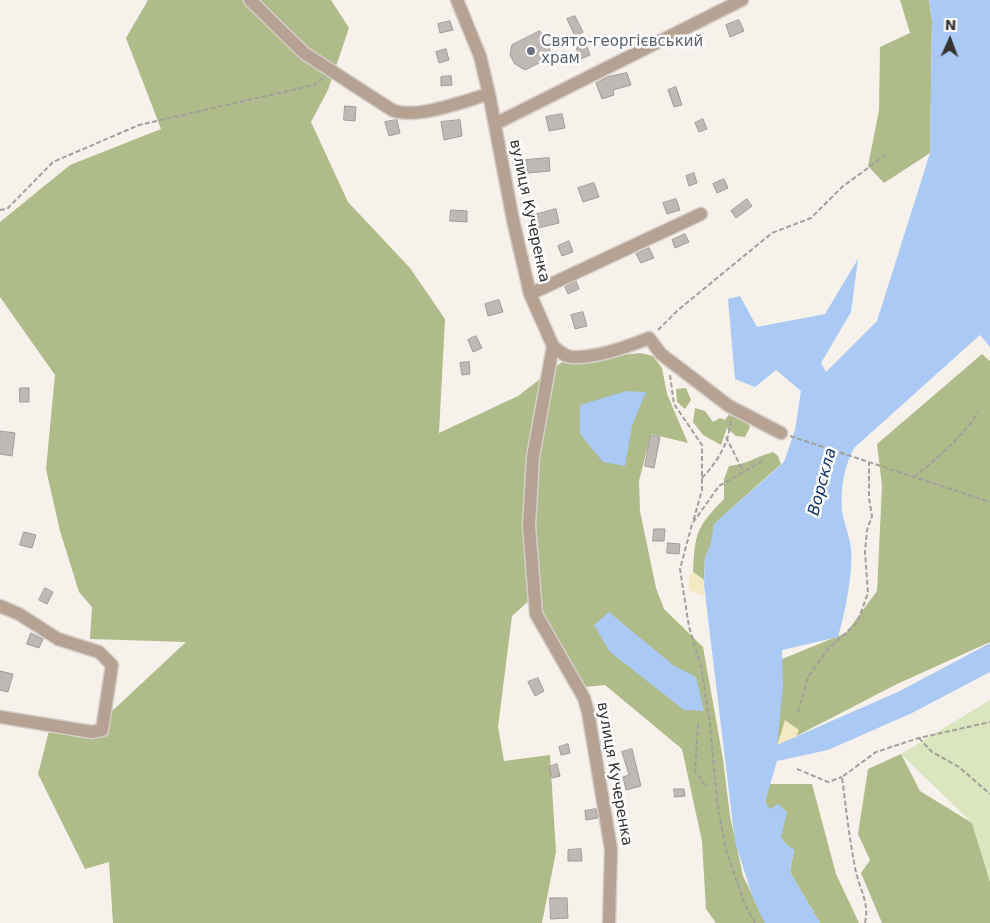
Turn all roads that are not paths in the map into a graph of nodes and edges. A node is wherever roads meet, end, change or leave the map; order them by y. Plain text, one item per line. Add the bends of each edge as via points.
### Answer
1 (250, 0) edge
2 (457, 0) edge
3 (742, 0) edge
4 (489, 94) junction
5 (495, 124) junction
6 (701, 214) dead end
7 (530, 294) junction
8 (553, 346) junction
9 (781, 433) road end
10 (0, 606) edge
11 (0, 717) edge
12 (609, 923) edge

1 - 4 street via 304,53 401,114
2 - 4 street, вулиця Кучеренка via 480,56
3 - 5 street
4 - 5 street, вулиця Кучеренка
5 - 7 street, вулиця Кучеренка
6 - 7 street
7 - 8 street, вулиця Кучеренка
8 - 9 street via 572,357 632,346 649,338 669,360 729,406
8 - 12 street, вулиця Кучеренка via 533,457 529,526 536,614 584,698 588,712 612,849
10 - 11 street via 20,614 58,639 98,652 112,665 102,730 92,732

